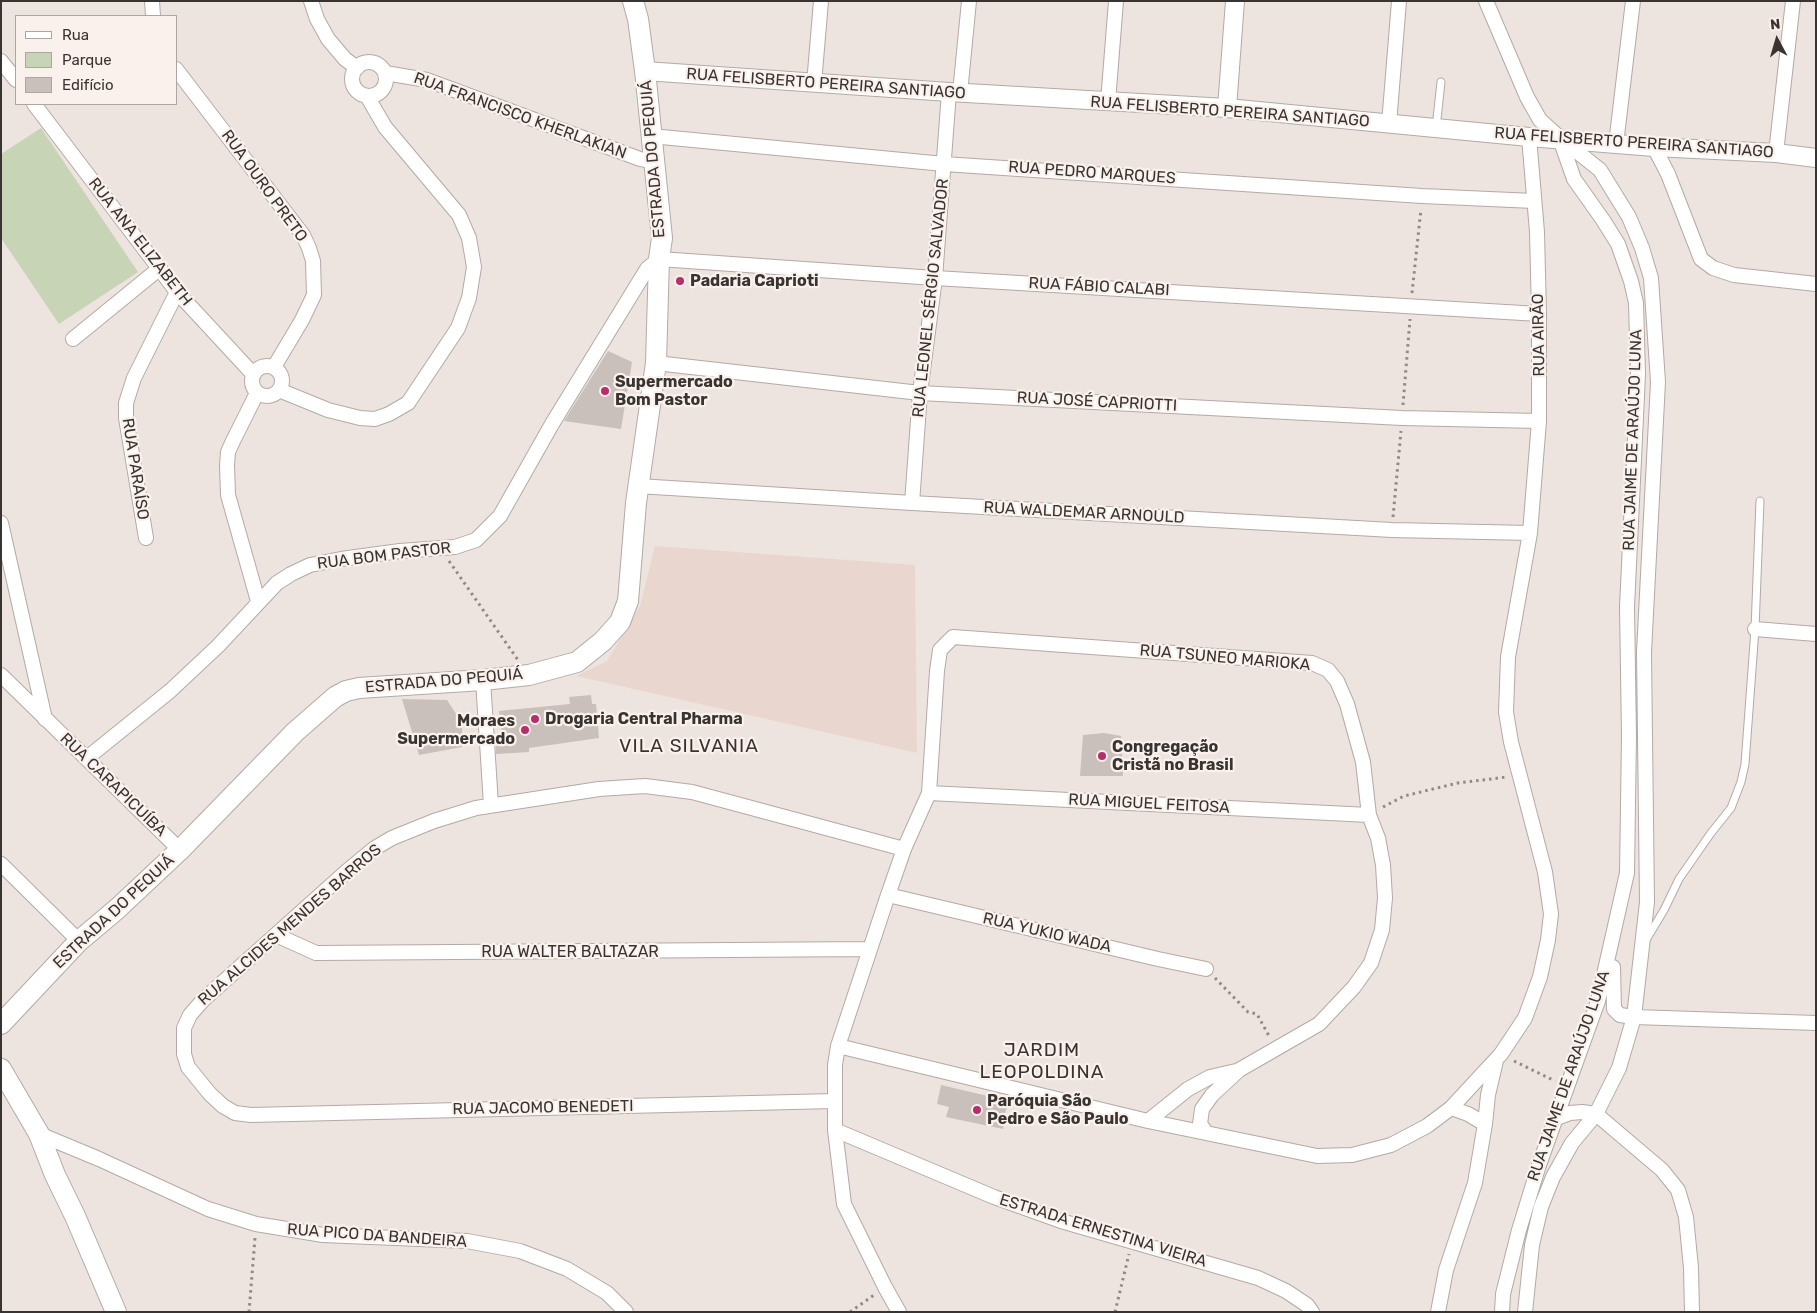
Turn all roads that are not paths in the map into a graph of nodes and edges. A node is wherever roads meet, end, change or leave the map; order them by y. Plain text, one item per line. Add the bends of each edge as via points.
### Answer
1 (152, 1) edge
2 (311, 1) edge
3 (633, 1) edge
4 (821, 1) edge
5 (968, 1) edge
6 (1116, 1) edge
7 (1235, 1) edge
8 (1399, 1) edge
9 (1486, 1) edge
10 (1633, 1) edge
11 (1793, 1) edge
12 (153, 15) edge
13 (1, 61) edge
14 (357, 68) junction
15 (645, 71) junction
16 (178, 72) edge
17 (385, 73) junction
18 (15, 79) edge
19 (1442, 82) dead end
20 (814, 84) junction
21 (955, 93) junction
22 (368, 96) junction
23 (1108, 102) junction
24 (35, 105) edge
25 (1226, 108) junction
26 (1389, 124) junction
27 (1436, 128) junction
28 (651, 136) junction
29 (1529, 137) junction
30 (1560, 138) junction
31 (1616, 144) junction
32 (1654, 147) junction
33 (1776, 153) junction
34 (1816, 158) edge
35 (655, 162) junction
36 (944, 164) junction
37 (1534, 201) junction
38 (658, 259) junction
39 (160, 268) junction
40 (935, 278) junction
41 (1816, 284) edge
42 (177, 292) junction
43 (1539, 314) junction
44 (73, 339) dead end
45 (656, 363) junction
46 (274, 368) junction
47 (253, 374) junction
48 (279, 390) junction
49 (920, 392) junction
50 (257, 393) junction
51 (1539, 421) junction
52 (638, 486) junction
53 (1760, 501) dead end
54 (912, 503) junction
55 (1, 523) edge
56 (1530, 533) junction
57 (146, 538) dead end
58 (258, 601) junction
59 (1755, 629) junction
60 (1816, 634) edge
61 (1, 675) edge
62 (483, 680) junction
63 (46, 720) junction
64 (87, 758) junction
65 (929, 793) junction
66 (491, 805) junction
67 (1369, 814) junction
68 (904, 849) junction
69 (180, 850) junction
70 (1, 864) edge
71 (888, 895) junction
72 (276, 935) junction
73 (1613, 939) junction
74 (79, 942) junction
75 (1642, 947) junction
76 (869, 949) junction
77 (1206, 969) road end
78 (1634, 1017) junction
79 (1816, 1023) edge
80 (1, 1024) edge
81 (838, 1046) junction
82 (1498, 1058) junction
83 (1, 1069) edge
84 (1239, 1070) junction
85 (835, 1101) junction
86 (1450, 1108) junction
87 (1596, 1114) junction
88 (251, 1115) joint
89 (1557, 1118) junction
90 (1148, 1121) junction
91 (1485, 1124) junction
92 (834, 1130) junction
93 (1205, 1131) junction
94 (38, 1134) junction
95 (116, 1312) edge
96 (626, 1312) edge
97 (899, 1312) edge
98 (1312, 1312) edge
99 (1438, 1312) edge
100 (1502, 1312) edge
101 (1525, 1312) edge
102 (1692, 1312) edge

1 - 12 street
2 - 14 street via 328,39
3 - 15 main road, ESTRADA DO PEQUIÁ
4 - 20 street
5 - 21 street, RUA LEONEL SÉRGIO SALVADOR
6 - 23 street
7 - 25 street
8 - 26 street
9 - 30 street via 1527,97 1540,120
10 - 31 street
11 - 33 street
13 - 18 street
14 - 17 street via 361,64 372,63
14 - 22 street via 352,82 358,92
15 - 20 street, RUA FELISBERTO PEREIRA SANTIAGO
15 - 28 main road, ESTRADA DO PEQUIÁ
16 - 46 street, RUA OURO PRETO via 303,235 309,248 313,261 314,295
17 - 22 street via 382,90
17 - 35 street, RUA FRANCISCO KHERLAKIAN via 428,80
19 - 27 lane
20 - 21 street, RUA FELISBERTO PEREIRA SANTIAGO
21 - 23 street, RUA FELISBERTO PEREIRA SANTIAGO
21 - 36 street, RUA LEONEL SÉRGIO SALVADOR
22 - 48 street via 386,127 459,215 469,238 474,267 469,298 458,328 408,403 389,414 375,419 360,418 328,410
23 - 25 street, RUA FELISBERTO PEREIRA SANTIAGO
24 - 39 street, RUA ANA ELIZABETH
25 - 26 street, RUA FELISBERTO PEREIRA SANTIAGO
26 - 27 street, RUA FELISBERTO PEREIRA SANTIAGO
27 - 29 street, RUA FELISBERTO PEREIRA SANTIAGO
28 - 35 main road, ESTRADA DO PEQUIÁ
28 - 36 street, RUA PEDRO MARQUES
29 - 30 street, RUA FELISBERTO PEREIRA SANTIAGO
29 - 37 street, RUA AIRÃO
30 - 31 street, RUA FELISBERTO PEREIRA SANTIAGO
30 - 73 street, RUA JAIME DE ARAÚJO LUNA via 1574,179 1618,244 1636,304 1638,374 1627,607 1627,874
30 - 75 street, RUA JAIME DE ARAÚJO LUNA via 1600,170 1629,217 1651,278 1658,382 1644,652 1647,902
31 - 32 street, RUA FELISBERTO PEREIRA SANTIAGO
32 - 33 street, RUA FELISBERTO PEREIRA SANTIAGO
32 - 41 street via 1668,174 1701,260 1734,275
33 - 34 street, RUA FELISBERTO PEREIRA SANTIAGO
35 - 38 main road, ESTRADA DO PEQUIÁ via 662,238
36 - 37 street, RUA PEDRO MARQUES
36 - 40 street, RUA LEONEL SÉRGIO SALVADOR
37 - 43 street, RUA AIRÃO
38 - 40 street, RUA FÁBIO CALABI
38 - 45 main road, ESTRADA DO PEQUIÁ
38 - 58 street, RUA BOM PASTOR via 647,269 500,516 476,540 455,547 400,551 310,565 276,583
39 - 42 street, RUA ANA ELIZABETH
39 - 44 street
40 - 43 street, RUA FÁBIO CALABI
40 - 49 street, RUA LEONEL SÉRGIO SALVADOR
42 - 47 street, RUA ANA ELIZABETH
42 - 57 street, RUA PARAÍSO via 134,378 126,403
43 - 51 street, RUA AIRÃO
45 - 49 street, RUA JOSÉ CAPRIOTTI
45 - 52 main road, ESTRADA DO PEQUIÁ
46 - 47 street via 260,367
46 - 48 street via 281,375
47 - 50 street via 252,384
48 - 50 street via 271,396
49 - 51 street, RUA JOSÉ CAPRIOTTI via 1402,418
49 - 54 street, RUA LEONEL SÉRGIO SALVADOR
50 - 58 street via 228,452 227,465 228,495
51 - 56 street, RUA AIRÃO
52 - 54 street, RUA WALDEMAR ARNOULD
52 - 62 main road, ESTRADA DO PEQUIÁ via 628,601 620,622 603,642 577,662 529,675
53 - 59 lane, RUA JAIME DE ARAÚJO LUNA
54 - 56 street, RUA WALDEMAR ARNOULD via 1392,530
55 - 63 street
56 - 82 street, RUA AIRÃO via 1508,657 1506,712 1551,914 1538,983 1525,1018
58 - 64 street, RUA BOM PASTOR via 218,646 170,691
59 - 60 street
59 - 75 lane, RUA JAIME DE ARAÚJO LUNA via 1741,782 1731,808 1679,879
61 - 63 street, RUA CARAPICUÍBA
62 - 66 street
62 - 69 main road, ESTRADA DO PEQUIÁ via 359,688 335,697 295,732
63 - 64 street, RUA CARAPICUÍBA
64 - 69 street, RUA CARAPICUÍBA
65 - 67 street, RUA MIGUEL FEITOSA
65 - 67 street, RUA TSUNEO MARIOKA via 940,650 953,637 1312,663 1333,675 1347,704 1363,762
65 - 68 street
66 - 68 street, RUA ALCIDES MENDES BARROS via 599,789 645,786 692,792
66 - 72 street, RUA ALCIDES MENDES BARROS via 434,821 375,848
67 - 84 street, RUA TSUNEO MARIOKA via 1383,864 1385,898 1382,930 1371,963 1354,987 1319,1024
68 - 71 street
69 - 74 main road, ESTRADA DO PEQUIÁ
70 - 74 street
71 - 76 street
71 - 77 street, RUA YUKIO WADA
72 - 76 street, RUA WALTER BALTAZAR via 316,953
72 - 88 street, RUA ALCIDES MENDES BARROS via 203,1000 184,1028 184,1054 188,1067 223,1106 235,1113
73 - 78 street via 1614,1009 1620,1015
73 - 89 street, RUA JAIME DE ARAÚJO LUNA via 1598,1001
74 - 80 main road, ESTRADA DO PEQUIÁ
75 - 78 street, RUA JAIME DE ARAÚJO LUNA
76 - 81 street
78 - 79 street
78 - 87 street, RUA JAIME DE ARAÚJO LUNA via 1618,1068
81 - 85 street
81 - 90 street
82 - 86 street
82 - 91 street via 1488,1094
83 - 94 main road
84 - 90 street, RUA TSUNEO MARIOKA via 1210,1077
84 - 93 street, RUA TSUNEO MARIOKA via 1202,1109 1200,1124
85 - 88 street, RUA JACOMO BENEDETI
85 - 92 street
86 - 91 street
86 - 93 street via 1427,1126 1391,1145 1352,1155 1317,1156
87 - 89 street via 1570,1113
87 - 101 street, RUA JAIME DE ARAÚJO LUNA via 1572,1142 1541,1207 1532,1245
87 - 102 street via 1662,1170 1678,1190 1686,1217
89 - 100 street, RUA JAIME DE ARAÚJO LUNA via 1518,1230
90 - 93 street
91 - 99 street via 1475,1183 1446,1270
92 - 97 street via 844,1204
92 - 98 street, ESTRADA ERNESTINA VIEIRA via 994,1197 1061,1221 1258,1278 1286,1291
94 - 95 main road
94 - 96 street, RUA PICO DA BANDEIRA via 208,1209 256,1224 323,1235 467,1241 520,1251 567,1269 607,1292

